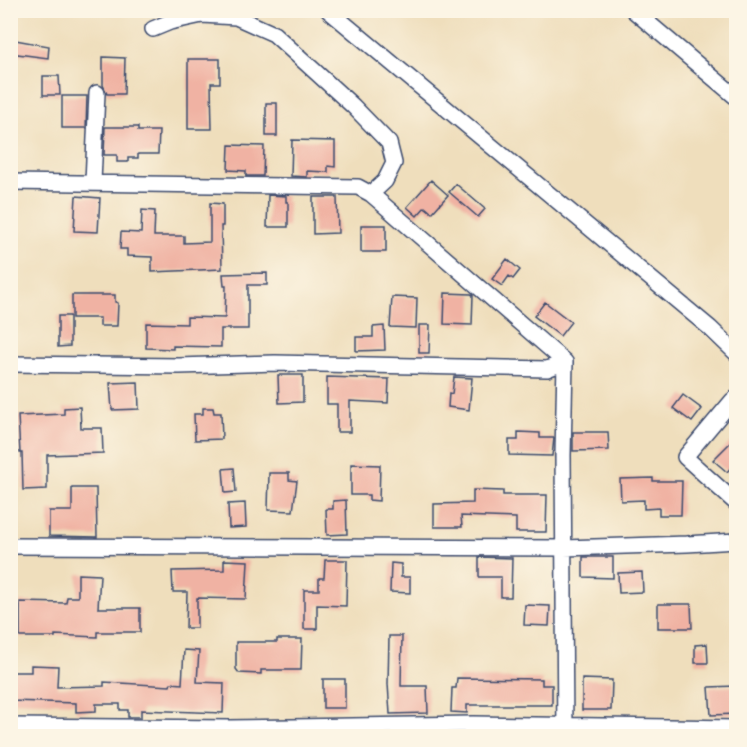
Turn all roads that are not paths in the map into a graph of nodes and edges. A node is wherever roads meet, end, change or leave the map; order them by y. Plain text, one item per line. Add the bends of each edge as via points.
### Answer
1 (328, 10) edge
2 (633, 10) edge
3 (153, 29) dead end
4 (97, 93) dead end
5 (736, 97) edge
6 (10, 182) edge
7 (93, 182) junction
8 (371, 194) junction
9 (736, 353) edge
10 (564, 362) junction
11 (10, 364) edge
12 (736, 398) edge
13 (736, 503) edge
14 (736, 541) edge
15 (10, 546) edge
16 (564, 548) junction
17 (10, 726) edge
18 (736, 728) edge
19 (565, 731) edge

1 - 9 street
2 - 5 street
3 - 8 street via 202,15 236,17 274,34 389,143 394,163 385,181
4 - 7 street
6 - 7 street
7 - 8 street via 346,185
8 - 10 street
10 - 11 street via 547,369 275,363
10 - 16 street
12 - 13 street via 685,457
14 - 16 street
15 - 16 street
16 - 19 street
17 - 19 street via 473,724
18 - 19 street

